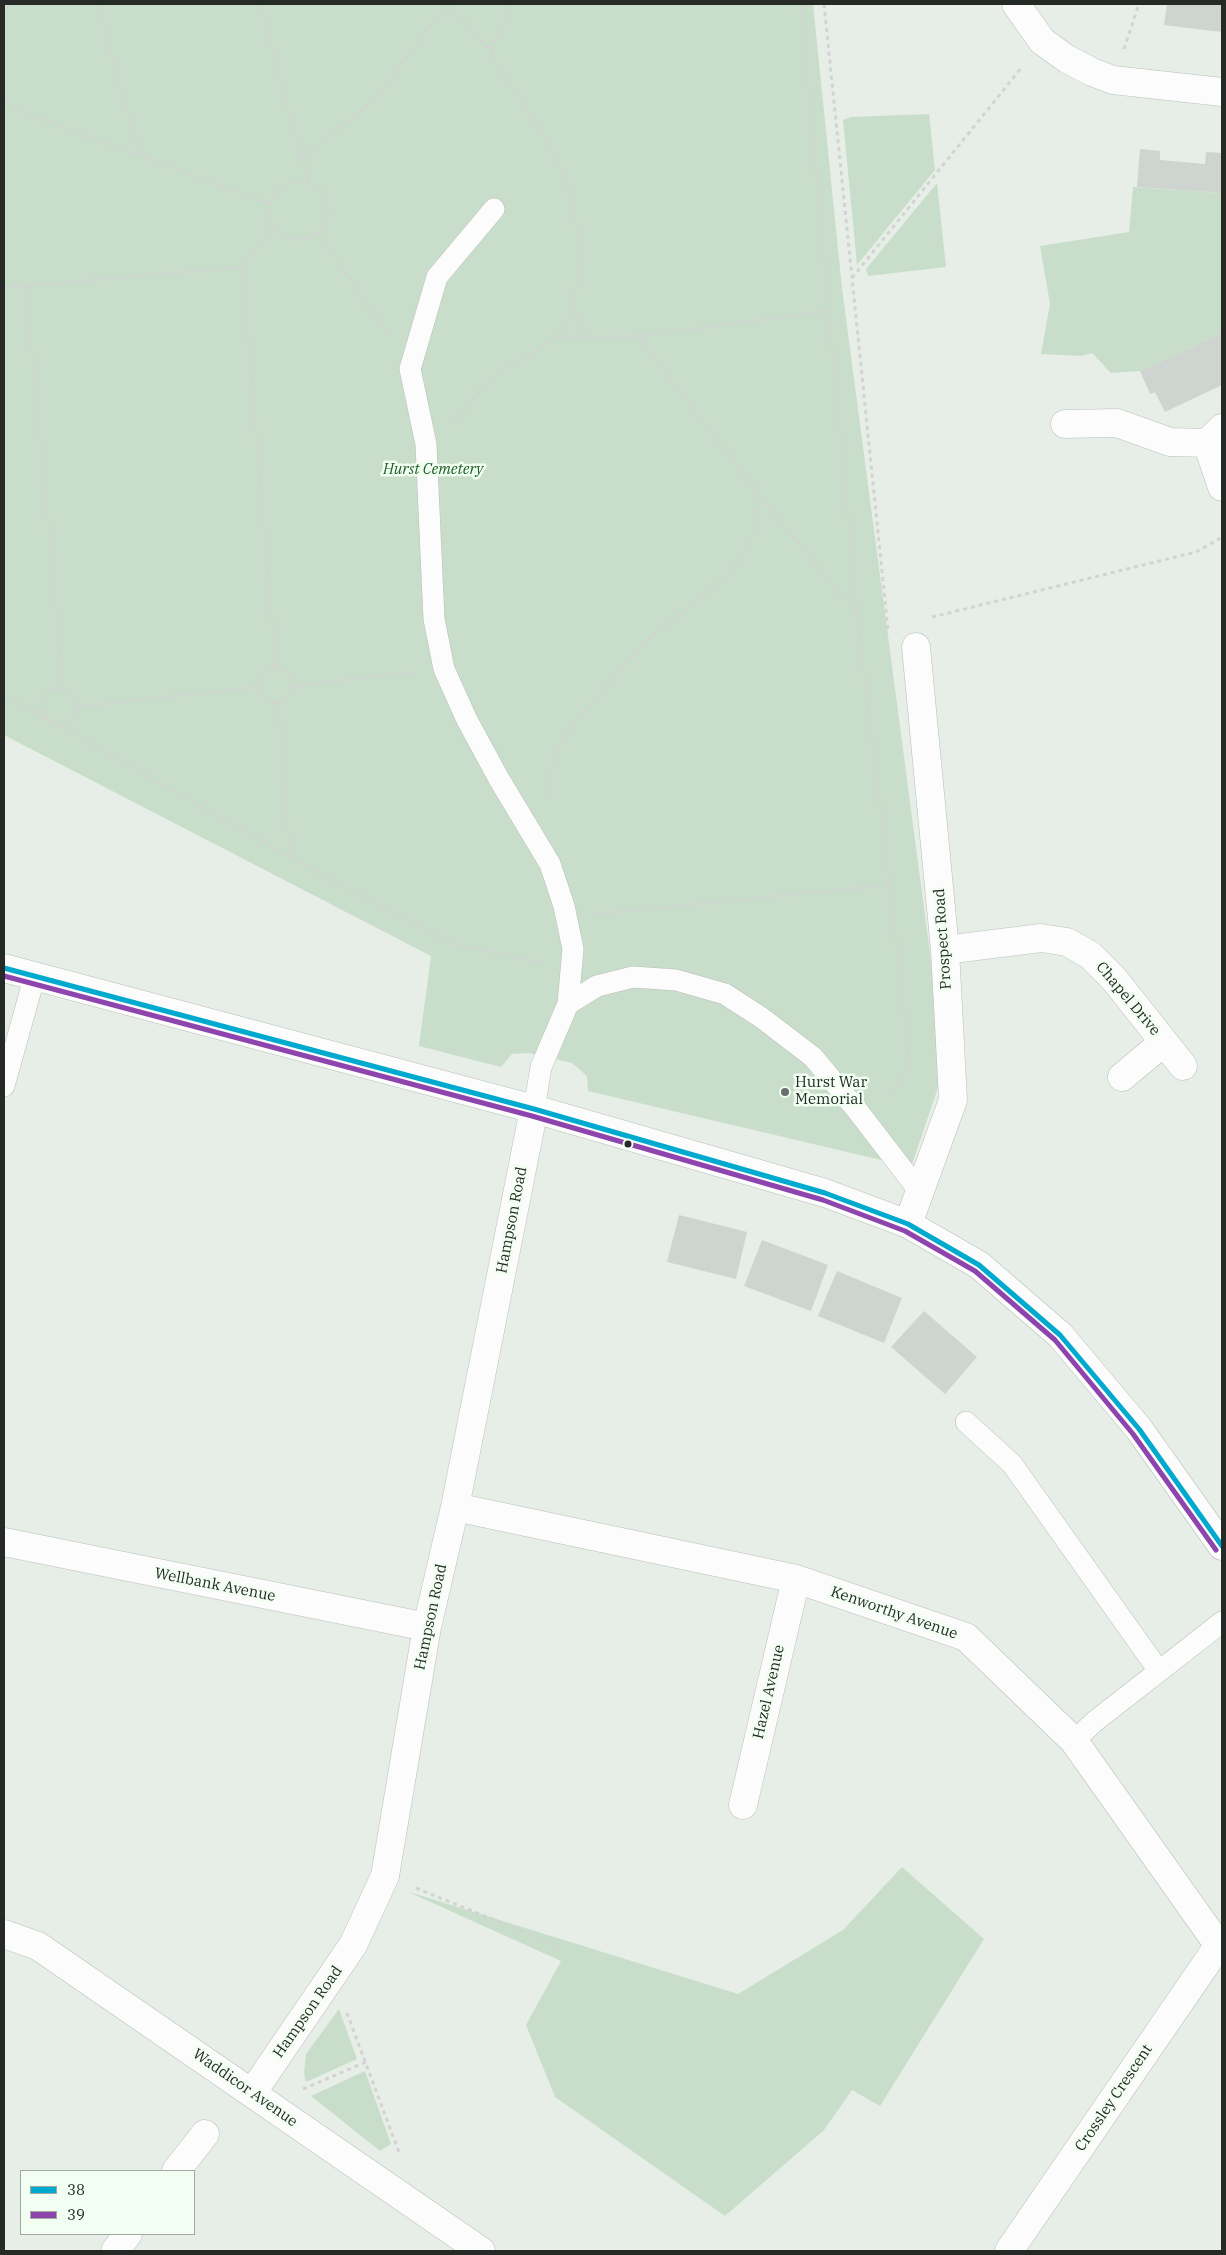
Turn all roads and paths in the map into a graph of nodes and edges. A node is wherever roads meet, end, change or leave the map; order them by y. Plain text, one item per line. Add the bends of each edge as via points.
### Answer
1 (96, 4) edge
2 (260, 4) edge
3 (447, 4) edge
4 (511, 4) edge
5 (800, 4) edge
6 (824, 4) edge
7 (1016, 4) edge
8 (1139, 4) edge
9 (1042, 41) junction
10 (490, 51) junction
11 (1113, 80) junction
12 (1222, 92) edge
13 (4, 100) edge
14 (303, 157) junction
15 (141, 158) junction
16 (310, 183) junction
17 (270, 204) junction
18 (494, 209) dead end
19 (274, 226) junction
20 (317, 232) junction
21 (242, 267) junction
22 (851, 278) junction
23 (25, 285) junction
24 (4, 288) edge
25 (574, 310) junction
26 (829, 311) junction
27 (638, 336) junction
28 (586, 337) junction
29 (555, 339) junction
30 (410, 369) junction
31 (1064, 424) dead end
32 (1215, 436) edge
33 (426, 444) junction
34 (1222, 487) edge
35 (756, 492) junction
36 (1222, 537) edge
37 (857, 615) junction
38 (925, 619) dead end
39 (896, 626) dead end
40 (886, 629) junction
41 (916, 647) joint
42 (274, 668) junction
43 (444, 668) junction
44 (291, 686) junction
45 (258, 687) junction
46 (64, 690) junction
47 (4, 695) edge
48 (278, 702) junction
49 (77, 707) junction
50 (48, 718) junction
51 (55, 722) junction
52 (538, 844) junction
53 (290, 857) junction
54 (890, 885) junction
55 (566, 918) junction
56 (945, 950) junction
57 (4, 968) edge
58 (571, 970) junction
59 (35, 975) junction
60 (568, 1004) junction
61 (1164, 1042) junction
62 (1182, 1066) dead end
63 (1122, 1077) dead end
64 (4, 1086) edge
65 (534, 1109) junction
66 (867, 1122) junction
67 (920, 1192) junction
68 (908, 1224) junction
69 (966, 1422) dead end
70 (455, 1507) junction
71 (4, 1542) edge
72 (1222, 1546) edge
73 (796, 1579) junction
74 (1222, 1622) edge
75 (427, 1627) junction
76 (1159, 1671) junction
77 (1074, 1741) junction
78 (742, 1805) dead end
79 (385, 1876) junction
80 (4, 1934) edge
81 (563, 1948) dead end
82 (1220, 1948) edge
83 (332, 1978) junction
84 (366, 2062) junction
85 (260, 2098) junction
86 (205, 2134) dead end
87 (177, 2170) edge
88 (398, 2194) junction
89 (127, 2235) edge
90 (115, 2251) edge
91 (481, 2251) edge
92 (1009, 2251) edge

1 - 15 path
2 - 14 path
3 - 10 path
3 - 14 path via 375,100
4 - 10 path
5 - 26 path
6 - 22 path
7 - 9 street
8 - 11 path
9 - 11 street via 1067,60
9 - 22 path
10 - 25 path via 559,162 573,202 580,253
11 - 12 street
13 - 15 path via 33,116
14 - 16 path
15 - 17 path
16 - 17 path via 285,183 277,189
16 - 20 path via 320,190 328,207 327,216
17 - 19 path
18 - 30 lane via 437,277
19 - 20 path via 290,238 310,237
19 - 21 path
20 - 30 path
21 - 23 path
21 - 42 path
22 - 40 path
23 - 24 path
23 - 46 path
25 - 28 path
25 - 29 path
26 - 27 path
26 - 37 path
27 - 28 path
27 - 35 path
28 - 29 path
29 - 33 path via 487,380 440,441
30 - 33 lane
31 - 32 street via 1117,424 1170,442
32 - 34 street
33 - 43 lane via 434,619
35 - 37 path
35 - 52 path via 755,536 730,573 645,642 570,728 555,755
36 - 38 path via 1196,552
37 - 54 path
39 - 40 path
40 - 41 path
41 - 56 street, Prospect Road
42 - 44 path via 284,671 291,680
42 - 45 path via 263,672
43 - 44 path
43 - 52 lane via 471,729
44 - 48 path via 287,696
45 - 48 path via 262,697
45 - 49 path
46 - 49 path via 73,696
46 - 50 path via 53,691 44,698 43,708
47 - 50 path
48 - 53 path
49 - 51 path via 68,721
50 - 51 path
51 - 53 path
52 - 55 lane via 550,864
53 - 58 path via 448,942
54 - 55 path
54 - 66 path via 910,1068
55 - 58 lane via 573,949
56 - 61 street, Chapel Drive via 1041,938 1066,942 1090,955 1114,979
56 - 67 street, Prospect Road via 953,1100
57 - 59 street
58 - 60 lane
59 - 64 lane
59 - 65 street
60 - 65 lane via 541,1067
60 - 66 lane via 597,986 634,977 676,980 725,994 813,1057
61 - 62 street, Chapel Drive
61 - 63 street, Chapel Drive
65 - 68 street via 824,1192
65 - 70 street, Hampson Road
66 - 67 lane
67 - 68 street, Prospect Road
68 - 72 street via 979,1264 1060,1336 1139,1429
69 - 76 lane via 1012,1464
70 - 73 street, Kenworthy Avenue
70 - 75 street, Hampson Road
71 - 75 street, Wellbank Avenue
73 - 77 street, Kenworthy Avenue via 966,1637
73 - 78 street, Hazel Avenue
74 - 76 lane
75 - 79 street, Hampson Road
76 - 77 lane
77 - 82 street, Kenworthy Avenue
79 - 81 path
79 - 83 street, Hampson Road via 353,1945
80 - 85 street, Waddicor Avenue via 38,1946
82 - 92 street, Crossley Crescent
83 - 84 path
83 - 85 street, Hampson Road
84 - 85 path
84 - 88 path via 405,2168
85 - 88 street, Waddicor Avenue
86 - 87 street
88 - 91 street, Waddicor Avenue
89 - 90 street

